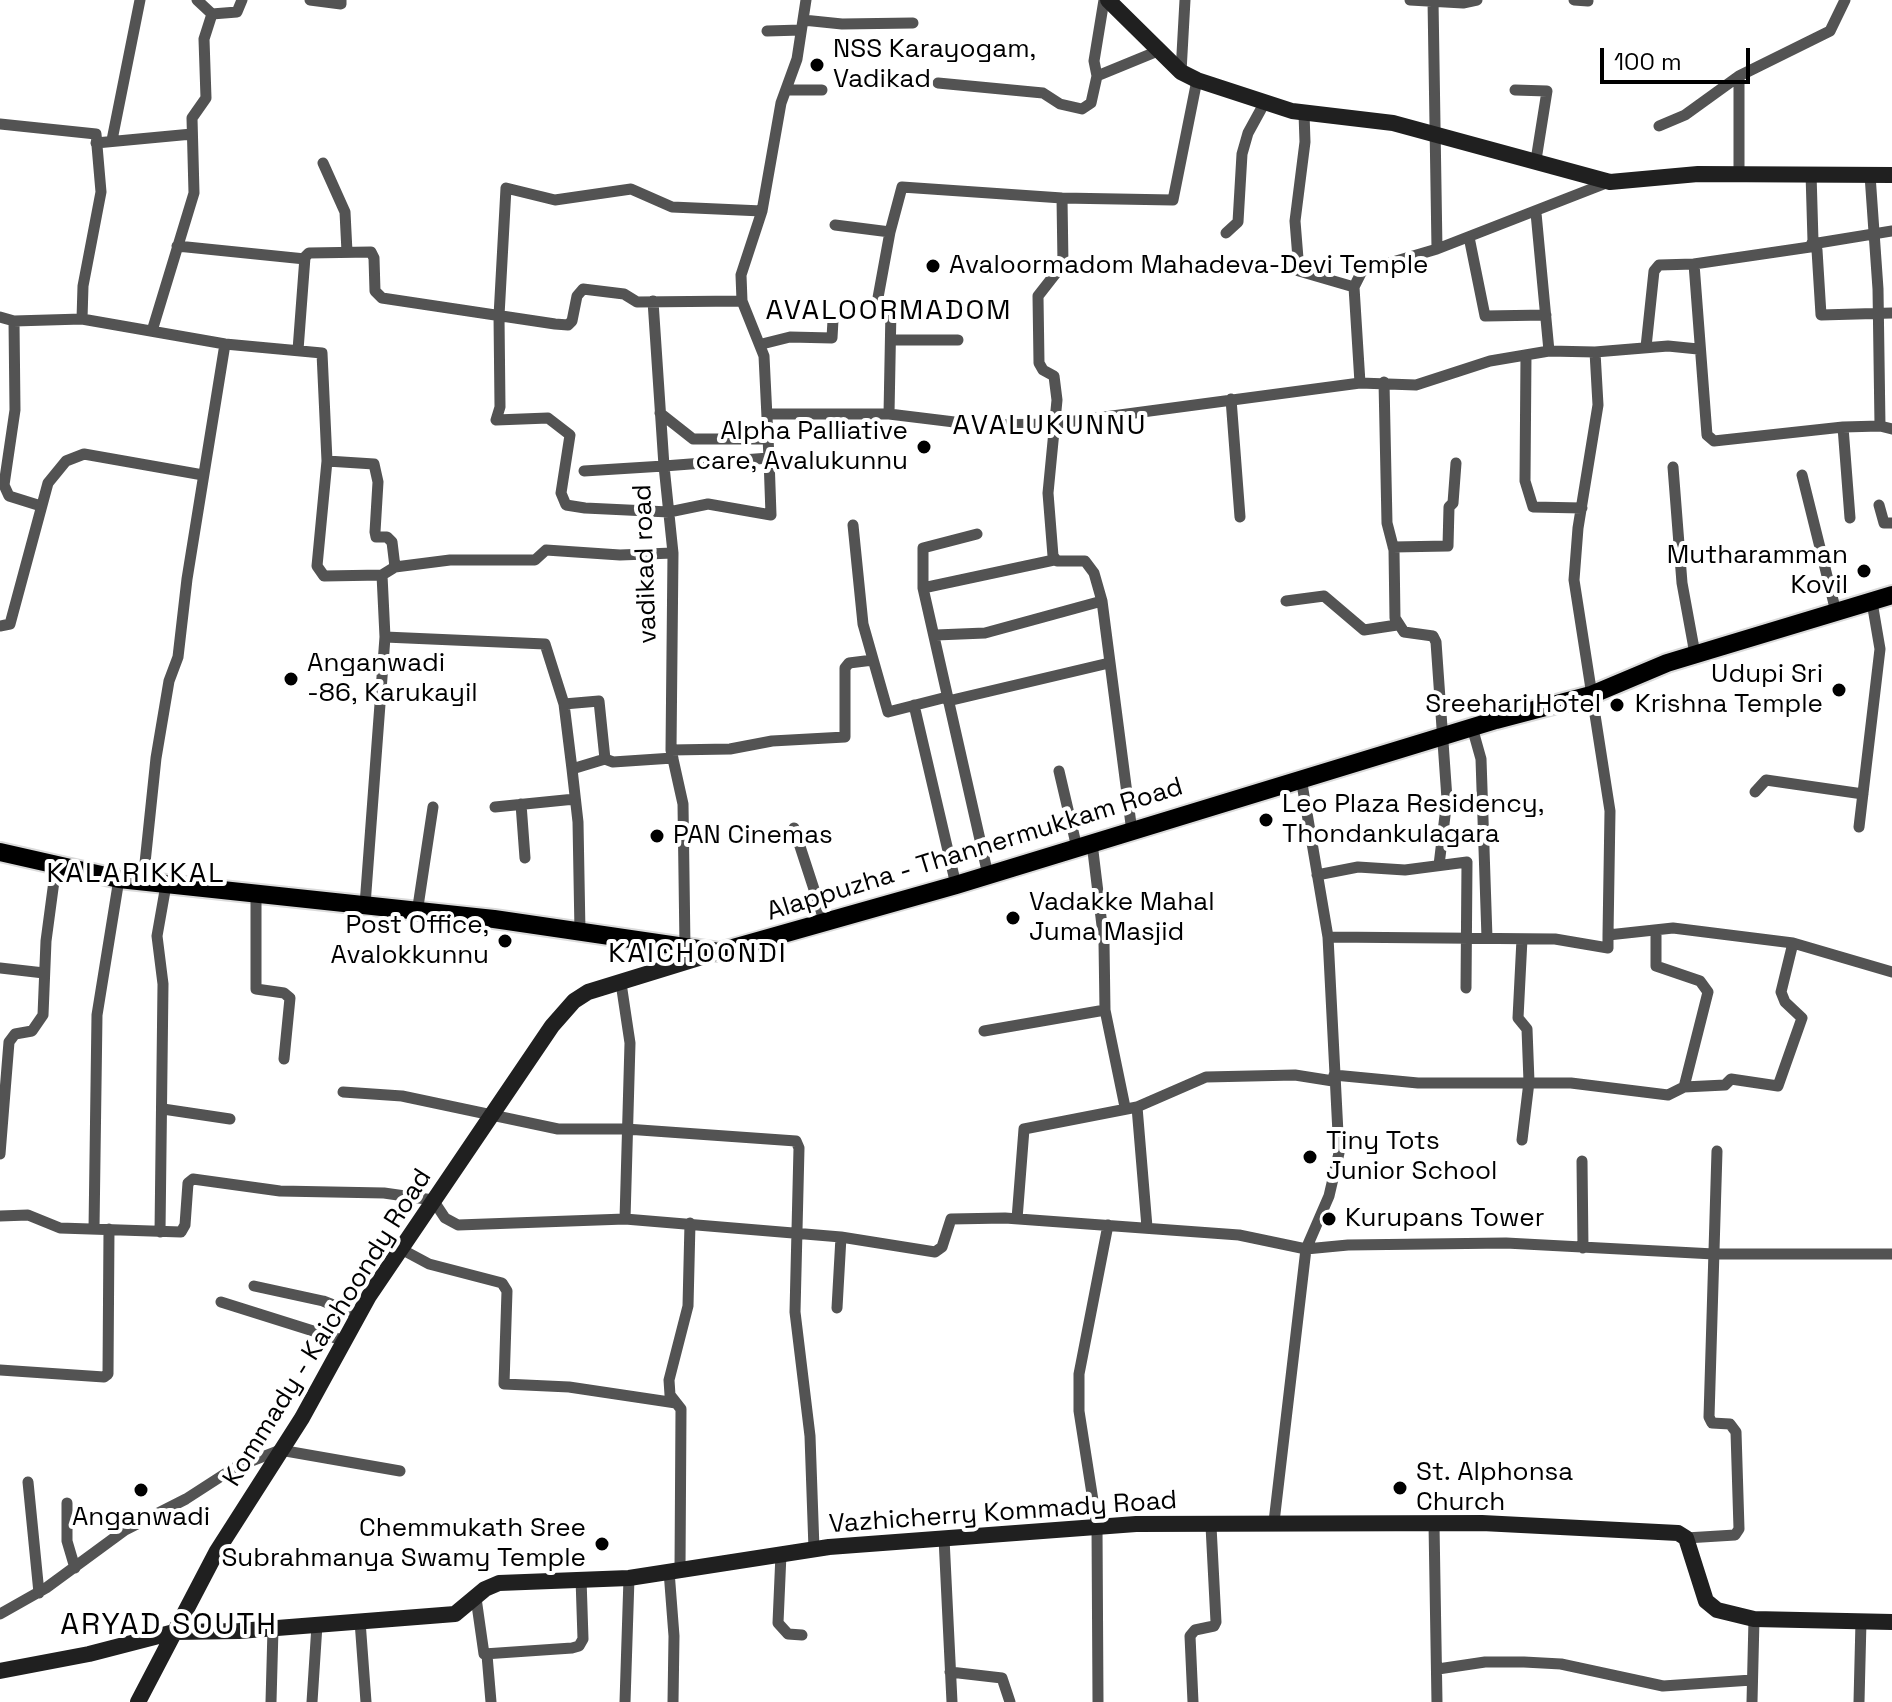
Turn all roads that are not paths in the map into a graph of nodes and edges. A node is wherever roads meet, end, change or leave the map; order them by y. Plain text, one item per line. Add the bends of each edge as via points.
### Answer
1 (140, 0) edge
2 (197, 0) edge
3 (242, 0) edge
4 (310, 0) edge
5 (341, 0) edge
6 (806, 0) edge
7 (1106, 0) edge
8 (1185, 0) edge
9 (1410, 0) edge
10 (1477, 0) edge
11 (1574, 0) edge
12 (1845, 0) edge
13 (1433, 1) edge
14 (1588, 1) edge
15 (212, 14) junction
16 (913, 23) dead end
17 (802, 25) junction
18 (767, 31) dead end
19 (1158, 51) junction
20 (1181, 72) junction
21 (1097, 76) junction
22 (1739, 76) junction
23 (1197, 80) junction
24 (938, 83) dead end
25 (786, 90) junction
26 (822, 90) dead end
27 (1515, 90) dead end
28 (1265, 102) junction
29 (1304, 113) junction
30 (0, 124) edge
31 (1659, 126) dead end
32 (1435, 133) junction
33 (192, 134) junction
34 (112, 140) junction
35 (96, 143) junction
36 (1536, 160) junction
37 (323, 163) dead end
38 (1739, 173) junction
39 (1811, 173) junction
40 (1870, 175) junction
41 (1892, 175) edge
42 (1610, 182) junction
43 (1062, 198) junction
44 (762, 211) junction
45 (1536, 213) junction
46 (835, 225) dead end
47 (1892, 231) edge
48 (890, 232) junction
49 (1873, 232) junction
50 (1226, 233) dead end
51 (1469, 237) junction
52 (1812, 244) junction
53 (177, 246) junction
54 (1437, 249) junction
55 (347, 252) junction
56 (305, 259) junction
57 (1694, 264) junction
58 (1354, 287) junction
59 (653, 301) junction
60 (742, 301) junction
61 (1878, 313) junction
62 (1892, 313) edge
63 (1546, 315) junction
64 (499, 316) junction
65 (0, 317) edge
66 (82, 319) junction
67 (833, 320) dead end
68 (14, 321) junction
69 (152, 331) junction
70 (893, 340) junction
71 (958, 340) dead end
72 (225, 344) junction
73 (762, 344) junction
74 (1646, 347) junction
75 (1698, 349) junction
76 (298, 350) junction
77 (1549, 351) junction
78 (1595, 352) junction
79 (1526, 355) junction
80 (1384, 382) junction
81 (1360, 383) junction
82 (1231, 399) junction
83 (0, 409) edge
84 (15, 410) junction
85 (660, 413) junction
86 (769, 414) junction
87 (889, 414) junction
88 (1052, 424) junction
89 (1880, 426) junction
90 (1843, 427) junction
91 (1892, 429) edge
92 (770, 439) junction
93 (769, 458) junction
94 (327, 461) junction
95 (1456, 463) dead end
96 (664, 466) junction
97 (1673, 467) dead end
98 (584, 471) dead end
99 (203, 475) junction
100 (1802, 475) dead end
101 (1879, 505) dead end
102 (41, 506) junction
103 (1582, 508) junction
104 (669, 512) junction
105 (1240, 517) dead end
106 (1850, 518) dead end
107 (1892, 523) edge
108 (853, 525) dead end
109 (977, 534) dead end
110 (1393, 547) junction
111 (673, 553) junction
112 (1054, 560) junction
113 (395, 567) junction
114 (382, 575) junction
115 (923, 588) junction
116 (1892, 595) edge
117 (1102, 601) junction
118 (1286, 601) dead end
119 (1872, 602) junction
120 (1836, 612) junction
121 (1397, 625) junction
122 (0, 626) edge
123 (936, 635) junction
124 (385, 637) junction
125 (1695, 654) junction
126 (873, 660) junction
127 (1109, 663) junction
128 (1591, 695) junction
129 (948, 699) junction
130 (564, 704) junction
131 (914, 705) junction
132 (1472, 727) junction
133 (1441, 738) junction
134 (672, 754) junction
135 (605, 759) junction
136 (572, 769) junction
137 (1059, 771) dead end
138 (1301, 778) junction
139 (1755, 792) dead end
140 (1863, 794) junction
141 (575, 799) junction
142 (521, 804) junction
143 (433, 807) dead end
144 (495, 807) dead end
145 (1859, 827) dead end
146 (794, 828) dead end
147 (1132, 832) junction
148 (1084, 846) junction
149 (0, 852) edge
150 (525, 858) dead end
151 (1439, 865) junction
152 (56, 866) junction
153 (988, 875) junction
154 (1317, 875) junction
155 (119, 879) junction
156 (143, 882) junction
157 (166, 885) junction
158 (956, 885) junction
159 (256, 894) junction
160 (365, 905) junction
161 (417, 913) junction
162 (825, 923) junction
163 (1656, 930) junction
164 (580, 932) junction
165 (1608, 935) junction
166 (1328, 937) junction
167 (1467, 938) junction
168 (1487, 938) junction
169 (1522, 939) junction
170 (1793, 943) junction
171 (685, 947) junction
172 (719, 952) junction
173 (0, 968) edge
174 (1892, 972) edge
175 (44, 973) junction
176 (621, 983) junction
177 (1466, 988) dead end
178 (1105, 1010) junction
179 (984, 1031) dead end
180 (4, 1049) edge
181 (284, 1059) dead end
182 (1333, 1078) junction
183 (1529, 1082) junction
184 (1684, 1087) junction
185 (343, 1092) dead end
186 (1131, 1107) junction
187 (163, 1109) junction
188 (493, 1113) junction
189 (230, 1119) dead end
190 (626, 1129) junction
191 (1522, 1140) dead end
192 (1717, 1151) dead end
193 (0, 1154) edge
194 (1582, 1161) dead end
195 (433, 1200) junction
196 (0, 1216) edge
197 (625, 1219) junction
198 (1017, 1219) junction
199 (690, 1223) junction
200 (1108, 1225) junction
201 (1147, 1227) junction
202 (94, 1229) junction
203 (109, 1229) junction
204 (160, 1232) junction
205 (795, 1233) junction
206 (841, 1237) junction
207 (1583, 1248) junction
208 (401, 1249) junction
209 (1306, 1249) junction
210 (1714, 1254) junction
211 (1892, 1254) edge
212 (254, 1286) dead end
213 (221, 1302) dead end
214 (837, 1308) dead end
215 (359, 1315) junction
216 (345, 1341) junction
217 (0, 1370) edge
218 (676, 1403) junction
219 (280, 1450) junction
220 (400, 1471) dead end
221 (28, 1482) dead end
222 (67, 1503) dead end
223 (1274, 1522) junction
224 (1434, 1524) junction
225 (1097, 1526) junction
226 (1211, 1526) junction
227 (944, 1538) junction
228 (1686, 1538) junction
229 (814, 1549) junction
230 (781, 1554) junction
231 (75, 1568) junction
232 (675, 1570) junction
233 (581, 1578) junction
234 (629, 1578) junction
235 (39, 1593) junction
236 (476, 1598) junction
237 (0, 1614) edge
238 (1754, 1619) junction
239 (360, 1621) junction
240 (1861, 1621) junction
241 (1892, 1622) edge
242 (317, 1625) junction
243 (273, 1629) junction
244 (174, 1632) junction
245 (802, 1635) dead end
246 (487, 1655) junction
247 (1438, 1669) junction
248 (0, 1671) edge
249 (950, 1672) junction
250 (1752, 1680) junction
251 (138, 1702) edge
252 (271, 1702) edge
253 (312, 1702) edge
254 (366, 1702) edge
255 (491, 1702) edge
256 (625, 1702) edge
257 (673, 1702) edge
258 (952, 1702) edge
259 (1010, 1702) edge
260 (1098, 1702) edge
261 (1193, 1702) edge
262 (1437, 1702) edge
263 (1752, 1702) edge
264 (1859, 1702) edge

1 - 34 street
2 - 15 street
3 - 15 street via 237,12
4 - 5 street
6 - 17 street
7 - 19 main road
7 - 21 street via 1094,61
8 - 20 street
9 - 13 street
10 - 13 street
11 - 14 street
12 - 22 street via 1830,31
13 - 32 street
15 - 33 street via 204,39 206,98 192,118
16 - 17 street
17 - 18 street
17 - 25 street
19 - 20 main road
19 - 21 street
20 - 23 main road
21 - 24 street via 1091,103 1082,109 1043,93
22 - 31 street via 1685,115
22 - 38 street
23 - 28 main road
23 - 43 street via 1173,200
25 - 26 street
25 - 44 street
27 - 36 street via 1547,91
28 - 29 main road
28 - 50 street via 1242,154 1238,222
29 - 32 main road
29 - 58 street via 1295,221 1299,271
30 - 35 street via 96,134
32 - 36 main road
32 - 54 street
33 - 34 street
33 - 53 street via 194,193
34 - 35 street
35 - 66 street via 101,192
36 - 42 main road
37 - 55 street via 345,212
38 - 39 main road
38 - 42 main road
39 - 40 main road
39 - 52 street
40 - 41 main road
40 - 49 street
42 - 45 street
43 - 48 street via 902,187
43 - 88 street via 1063,264 1038,296 1039,363 1054,376 1057,400
44 - 60 street via 741,275
44 - 64 street via 672,207 631,189 555,200 506,188
45 - 51 street
45 - 63 street
46 - 48 street
47 - 49 street
48 - 70 street via 877,303 891,309
49 - 52 street
49 - 61 street
51 - 54 street
51 - 63 street via 1485,316
52 - 57 street
52 - 61 street via 1817,250 1821,315
53 - 56 street
53 - 69 street
54 - 58 street via 1362,271
55 - 56 street via 309,253
55 - 64 street via 373,254 375,291 382,298
56 - 76 street
57 - 74 street via 1659,265 1654,271
57 - 75 street
58 - 81 street
59 - 60 street
59 - 64 street via 583,289 568,325
59 - 85 street
60 - 73 street
61 - 62 street
61 - 89 street
63 - 77 street
64 - 104 street via 496,420 548,418 570,435 561,493 566,505
65 - 68 street
66 - 68 street
66 - 69 street
67 - 73 street via 832,338 799,336
68 - 84 street
69 - 72 street
70 - 71 street
70 - 87 street
72 - 76 street
72 - 99 street
73 - 86 street
74 - 75 street
74 - 78 street
75 - 90 street via 1709,439
76 - 94 street via 322,353 325,361
77 - 78 street
77 - 79 street
78 - 103 street via 1598,405
79 - 80 street via 1416,385
79 - 103 street via 1525,481 1533,507
80 - 81 street
80 - 110 street via 1387,523
81 - 82 street
82 - 88 street
82 - 105 street
83 - 84 street
84 - 102 street via 5,490
85 - 92 street via 693,439
85 - 96 street
86 - 87 street
86 - 92 street
87 - 88 street via 979,425
88 - 112 street via 1048,493
89 - 90 street
89 - 91 street
90 - 106 street
92 - 93 street
93 - 96 street, vadikad road
93 - 104 street via 771,515 708,504
94 - 113 street via 374,464 376,537 392,542
94 - 114 street via 319,573
95 - 110 street via 1448,546
96 - 98 street
96 - 104 street, vadikad road
97 - 125 street via 1682,583
99 - 102 street via 84,454 55,470
99 - 156 street via 178,657 156,758
100 - 120 street
101 - 107 street via 1884,523
102 - 122 street via 10,624
103 - 128 street via 1574,580
104 - 111 street, vadikad road
108 - 126 street via 861,614
109 - 115 street via 923,548
110 - 121 street
111 - 113 street via 546,550 535,560 450,560
111 - 134 street, vadikad road
112 - 115 street
112 - 117 street via 1090,565
113 - 114 street
114 - 124 street
115 - 123 street
116 - 119 main road, Alappuzha - Thannermukkam Road
117 - 123 street via 985,633
117 - 127 street
118 - 121 street via 1324,596 1364,630
119 - 120 main road, Alappuzha - Thannermukkam Road
119 - 140 street via 1880,649
120 - 125 main road, Alappuzha - Thannermukkam Road
121 - 133 street via 1404,632 1435,639
123 - 129 street
124 - 130 street via 542,641
124 - 160 street
125 - 128 main road, Alappuzha - Thannermukkam Road
126 - 131 street via 888,712
126 - 134 street via 845,668 845,737
127 - 129 street
127 - 147 street
128 - 132 main road, Alappuzha - Thannermukkam Road
128 - 165 street via 1610,811
129 - 131 street
129 - 153 street
130 - 135 street via 599,701
130 - 136 street
131 - 158 street
132 - 133 main road, Alappuzha - Thannermukkam Road
132 - 168 street via 1481,759
133 - 138 main road, Alappuzha - Thannermukkam Road
133 - 151 street via 1447,799
134 - 135 street
134 - 171 street, vadikad road via 683,804
135 - 136 street
136 - 141 street
137 - 148 street
138 - 147 main road, Alappuzha - Thannermukkam Road
138 - 154 street
139 - 140 street via 1766,780
140 - 145 street
141 - 142 street
141 - 164 street
142 - 144 street
142 - 150 street
143 - 161 street
146 - 162 street
147 - 148 main road, Alappuzha - Thannermukkam Road
148 - 153 main road, Alappuzha - Thannermukkam Road
148 - 178 street via 1104,942
149 - 152 main road, Alappuzha - Thannermukkam Road
151 - 154 street via 1405,870 1358,867
151 - 167 street via 1467,862
152 - 155 main road, Alappuzha - Thannermukkam Road
152 - 175 street
153 - 158 main road, Alappuzha - Thannermukkam Road
154 - 166 street
155 - 156 main road, Alappuzha - Thannermukkam Road
155 - 202 street via 97,1015
156 - 157 main road, Alappuzha - Thannermukkam Road
157 - 159 main road, Alappuzha - Thannermukkam Road
157 - 187 street via 157,936 163,984
158 - 162 main road, Alappuzha - Thannermukkam Road
159 - 160 main road, Alappuzha - Thannermukkam Road
159 - 181 street via 256,989 290,998
160 - 161 main road, Alappuzha - Thannermukkam Road
161 - 164 main road, Alappuzha - Thannermukkam Road
162 - 172 main road, Alappuzha - Thannermukkam Road
163 - 165 street
163 - 170 street
163 - 184 street via 1656,966 1700,981 1708,992
164 - 171 main road, Alappuzha - Thannermukkam Road
165 - 169 street via 1608,948
166 - 167 street
166 - 182 street
167 - 168 street
167 - 177 street
168 - 169 street
169 - 183 street via 1518,1018 1527,1029
170 - 174 street
170 - 184 street via 1781,992 1802,1018 1781,1084 1735,1078 1721,1086
171 - 172 main road, Alappuzha - Thannermukkam Road
172 - 176 main road, Kommady - Kaichoondy Road
173 - 175 street
175 - 180 street via 39,1025 11,1037
176 - 188 main road, Kommady - Kaichoondy Road via 574,1001
176 - 190 street via 630,1043
178 - 179 street
178 - 186 street
180 - 193 street
182 - 183 street
182 - 186 street via 1206,1077
182 - 209 street via 1337,1173
183 - 184 street via 1609,1085 1668,1095
183 - 191 street
185 - 188 street via 402,1096
186 - 198 street via 1024,1129
186 - 201 street
187 - 189 street
187 - 204 street
188 - 190 street via 558,1129
188 - 195 main road, Kommady - Kaichoondy Road
190 - 197 street
190 - 205 street via 796,1141
192 - 210 street
194 - 207 street
195 - 197 street via 445,1218 458,1225
195 - 204 street via 384,1193 280,1191 193,1179 188,1183 184,1230
195 - 208 main road, Kommady - Kaichoondy Road
196 - 202 street via 28,1215 60,1228
197 - 199 street
198 - 200 street
198 - 206 street via 951,1219 942,1247 935,1252
199 - 205 street
199 - 218 street via 688,1306 669,1380
200 - 201 street
200 - 225 street via 1079,1374 1079,1411
201 - 209 street via 1239,1235
202 - 203 street
203 - 204 street
203 - 217 street via 108,1374
205 - 206 street
205 - 229 street via 795,1312 810,1436
206 - 214 street
207 - 209 street via 1506,1243
207 - 210 street
208 - 215 main road, Kommady - Kaichoondy Road
208 - 218 street via 429,1264 502,1283 507,1291 504,1384 569,1387
209 - 223 street
210 - 211 street
210 - 228 street via 1709,1417 1712,1423 1730,1424 1736,1432 1739,1529 1735,1535
212 - 215 street
213 - 216 street
215 - 216 main road, Kommady - Kaichoondy Road
216 - 219 main road, Kommady - Kaichoondy Road
218 - 232 street via 681,1409 683,1457
219 - 220 street
219 - 231 street via 234,1468 125,1530
219 - 244 main road, Kommady - Kaichoondy Road
221 - 235 street
222 - 231 street via 67,1541
223 - 224 main road, Vazhicherry Kommady Road
223 - 226 main road, Vazhicherry Kommady Road
224 - 228 main road, Vazhicherry Kommady Road via 1660,1532
224 - 247 street
225 - 226 main road, Vazhicherry Kommady Road
225 - 227 main road, Vazhicherry Kommady Road
225 - 260 street
226 - 261 street via 1216,1622 1190,1636
227 - 229 main road, Vazhicherry Kommady Road
227 - 249 street
228 - 238 main road via 1706,1601 1717,1610
229 - 230 main road, Vazhicherry Kommady Road
230 - 232 main road, Vazhicherry Kommady Road
230 - 245 street via 778,1623 788,1634
231 - 235 street
232 - 234 main road, Vazhicherry Kommady Road
232 - 257 street
233 - 234 main road, Vazhicherry Kommady Road
233 - 236 main road, Vazhicherry Kommady Road via 499,1583
233 - 246 street via 582,1644
234 - 256 street
235 - 237 street
236 - 239 main road, Vazhicherry Kommady Road via 455,1614
236 - 246 street via 481,1649
238 - 240 main road
238 - 250 street
239 - 242 main road, Vazhicherry Kommady Road
239 - 254 street
240 - 241 main road
240 - 264 street
242 - 243 main road, Vazhicherry Kommady Road
242 - 253 street
243 - 244 main road, Vazhicherry Kommady Road
243 - 252 street
244 - 248 main road, Vazhicherry Kommady Road
244 - 251 main road, Kommady - Kaichoondy Road
246 - 255 street
247 - 250 street via 1524,1662 1561,1664 1663,1686
247 - 262 street
249 - 258 street
249 - 259 street via 1002,1678
250 - 263 street

